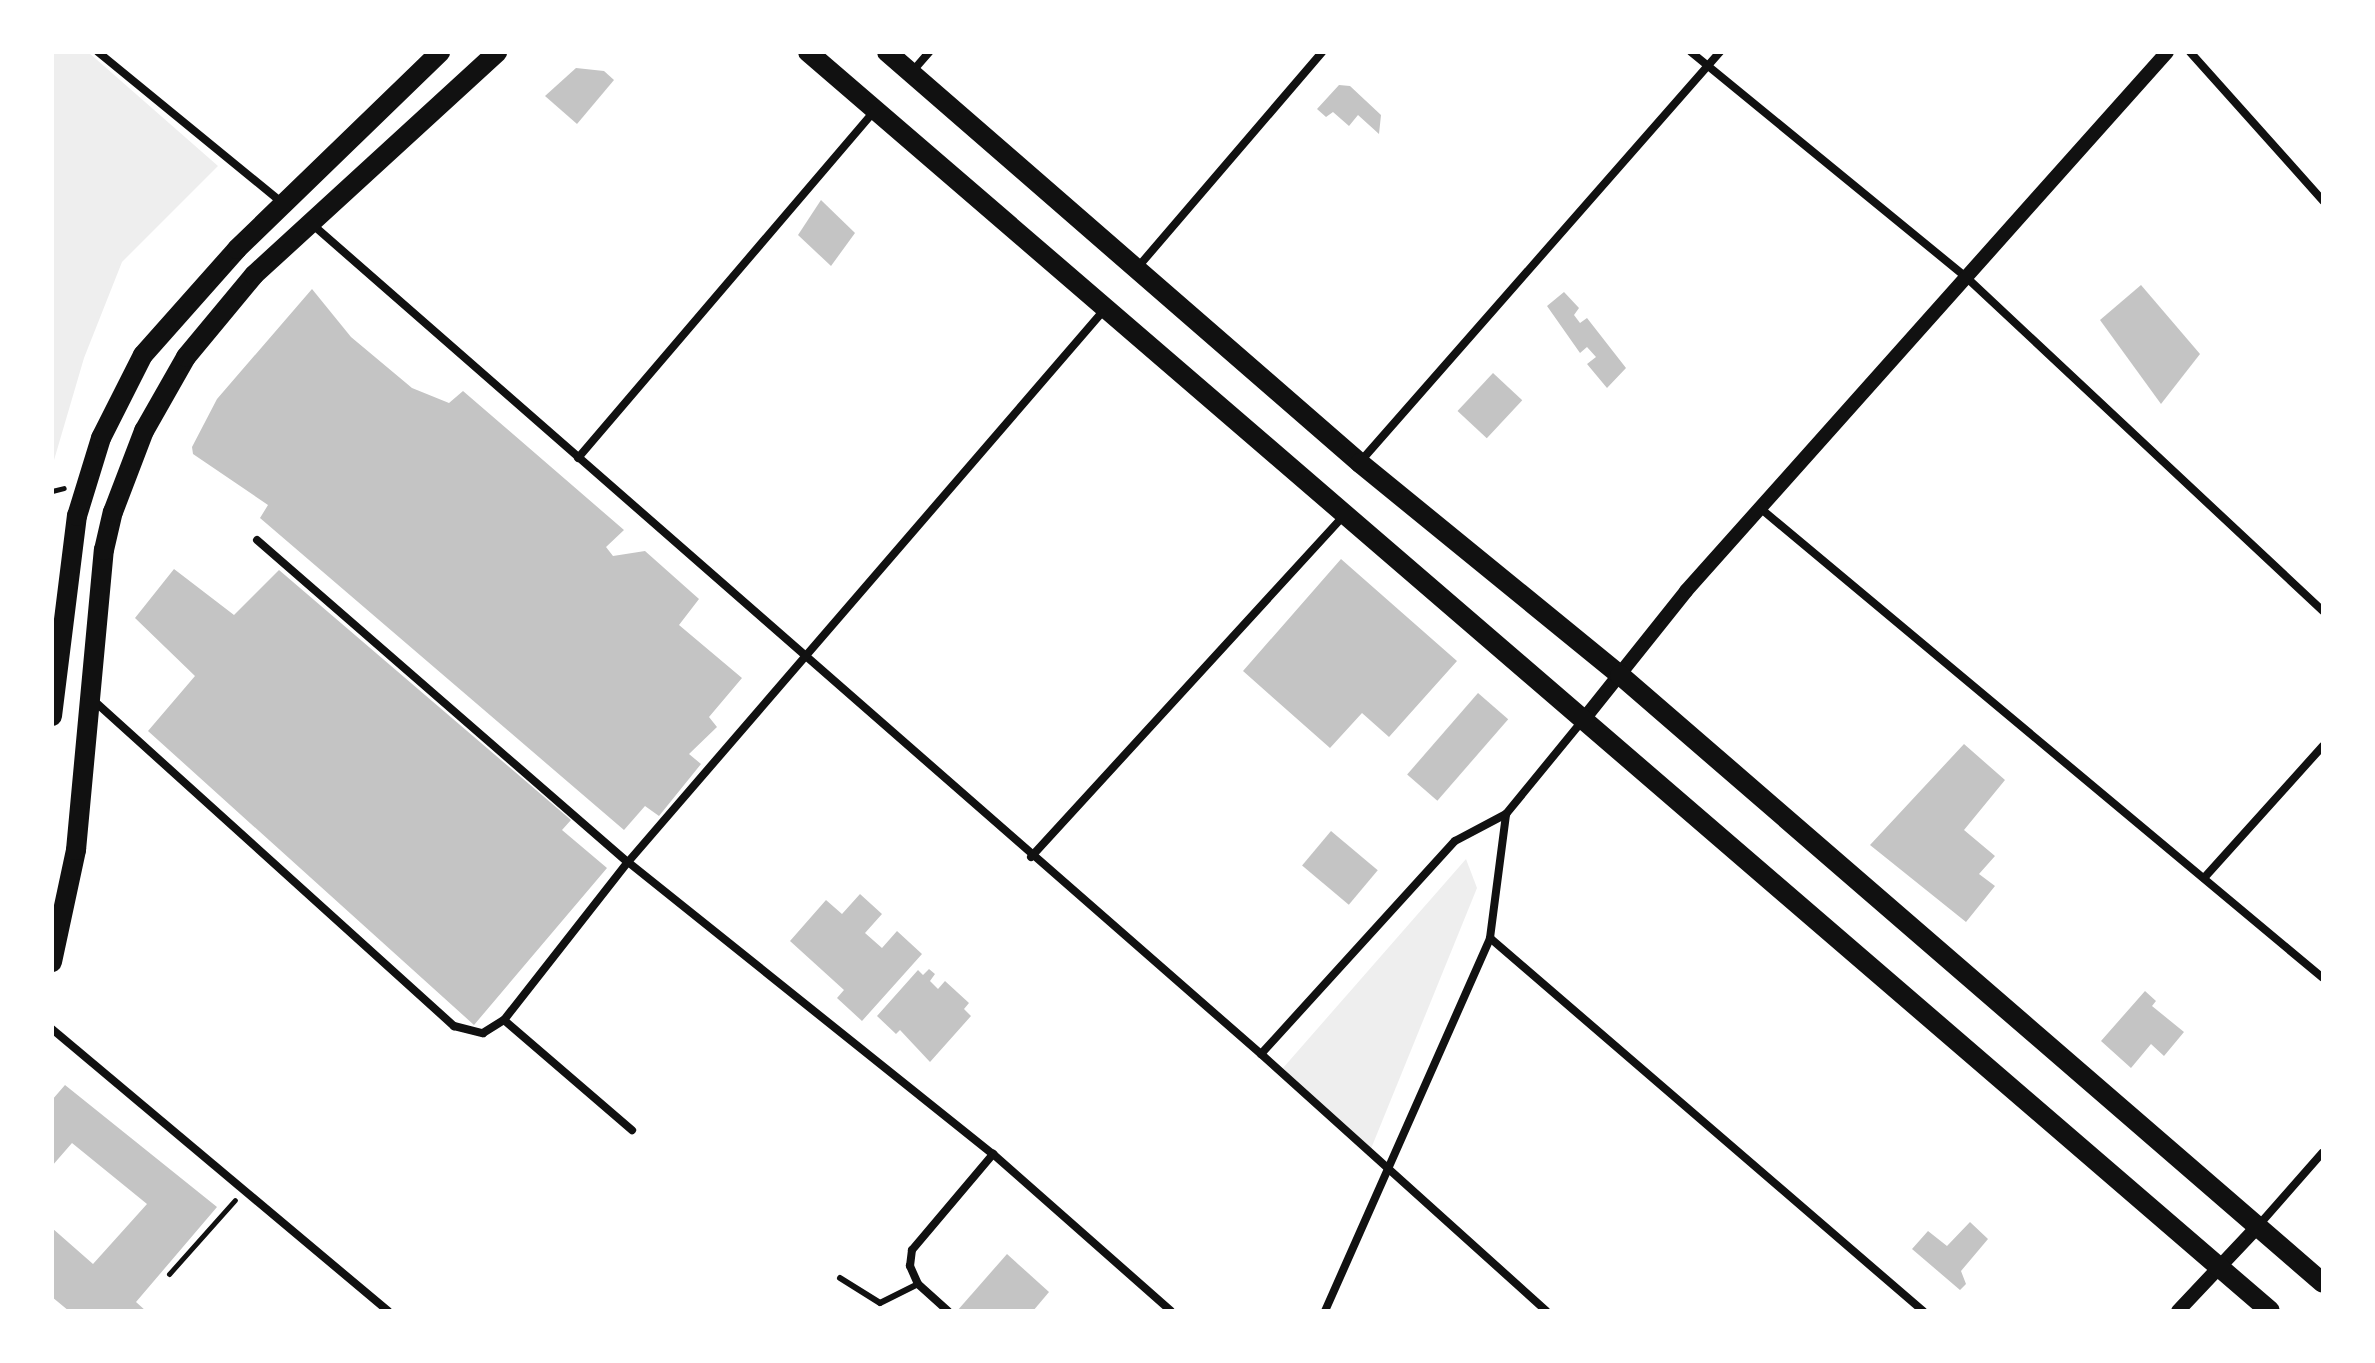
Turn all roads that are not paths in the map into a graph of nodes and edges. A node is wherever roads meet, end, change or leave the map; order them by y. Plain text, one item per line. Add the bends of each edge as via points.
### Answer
1 (98, 52) edge
2 (440, 52) edge
3 (497, 52) edge
4 (808, 52) edge
5 (887, 52) edge
6 (929, 52) edge
7 (1322, 52) edge
8 (1691, 52) edge
9 (1720, 52) edge
10 (2167, 52) edge
11 (2190, 52) edge
12 (1708, 66) junction
13 (911, 74) junction
14 (878, 108) junction
15 (2323, 201) edge
16 (282, 203) junction
17 (310, 222) junction
18 (1136, 269) junction
19 (1966, 277) junction
20 (1108, 306) junction
21 (578, 458) junction
22 (1360, 463) junction
23 (1760, 508) junction
24 (1347, 513) junction
25 (257, 540) dead end
26 (2323, 611) edge
27 (803, 657) junction
28 (1620, 675) junction
29 (92, 698) junction
30 (52, 716) edge
31 (1584, 719) junction
32 (2323, 746) edge
33 (1506, 814) junction
34 (1031, 857) junction
35 (628, 862) junction
36 (2204, 878) junction
37 (1490, 938) junction
38 (52, 962) edge
39 (2323, 978) edge
40 (504, 1020) junction
41 (52, 1029) edge
42 (1261, 1054) junction
43 (632, 1130) dead end
44 (2323, 1152) edge
45 (993, 1154) junction
46 (1387, 1171) junction
47 (2258, 1226) junction
48 (2219, 1266) junction
49 (840, 1278) dead end
50 (2323, 1283) edge
51 (918, 1284) junction
52 (388, 1311) edge
53 (948, 1311) edge
54 (1171, 1311) edge
55 (1325, 1311) edge
56 (1546, 1311) edge
57 (1923, 1311) edge
58 (2178, 1311) edge
59 (2270, 1311) edge

1 - 16 street
2 - 16 main road
3 - 17 main road
4 - 14 main road
5 - 13 main road
6 - 13 street
7 - 18 street
8 - 12 street
9 - 12 street
10 - 19 street
11 - 15 street
12 - 19 street
12 - 22 street
13 - 18 main road
14 - 20 main road
14 - 21 street
16 - 30 main road via 183,305 143,355 101,438 70,548
17 - 21 street
17 - 29 main road via 254,275 195,345 144,431 104,550
18 - 22 main road
19 - 23 street
19 - 26 street
20 - 24 main road
20 - 27 street
21 - 27 street
22 - 28 main road
23 - 28 street
23 - 36 street
24 - 31 main road
24 - 34 street
25 - 35 street
27 - 34 street
27 - 35 street
28 - 31 street
28 - 47 main road
29 - 38 main road via 76,850
29 - 40 street via 454,1026 483,1033
31 - 33 street
31 - 48 main road
32 - 36 street
33 - 37 street
33 - 42 street via 1455,841
34 - 42 street
35 - 40 street
35 - 45 street
36 - 39 street
37 - 46 street
37 - 57 street
40 - 43 street
41 - 52 street
42 - 46 street
44 - 47 street
45 - 51 street via 912,1250 910,1266
45 - 54 street
46 - 55 street
46 - 56 street
47 - 48 street
47 - 50 main road
48 - 58 street
48 - 59 main road
49 - 51 lane via 880,1303
51 - 53 street

